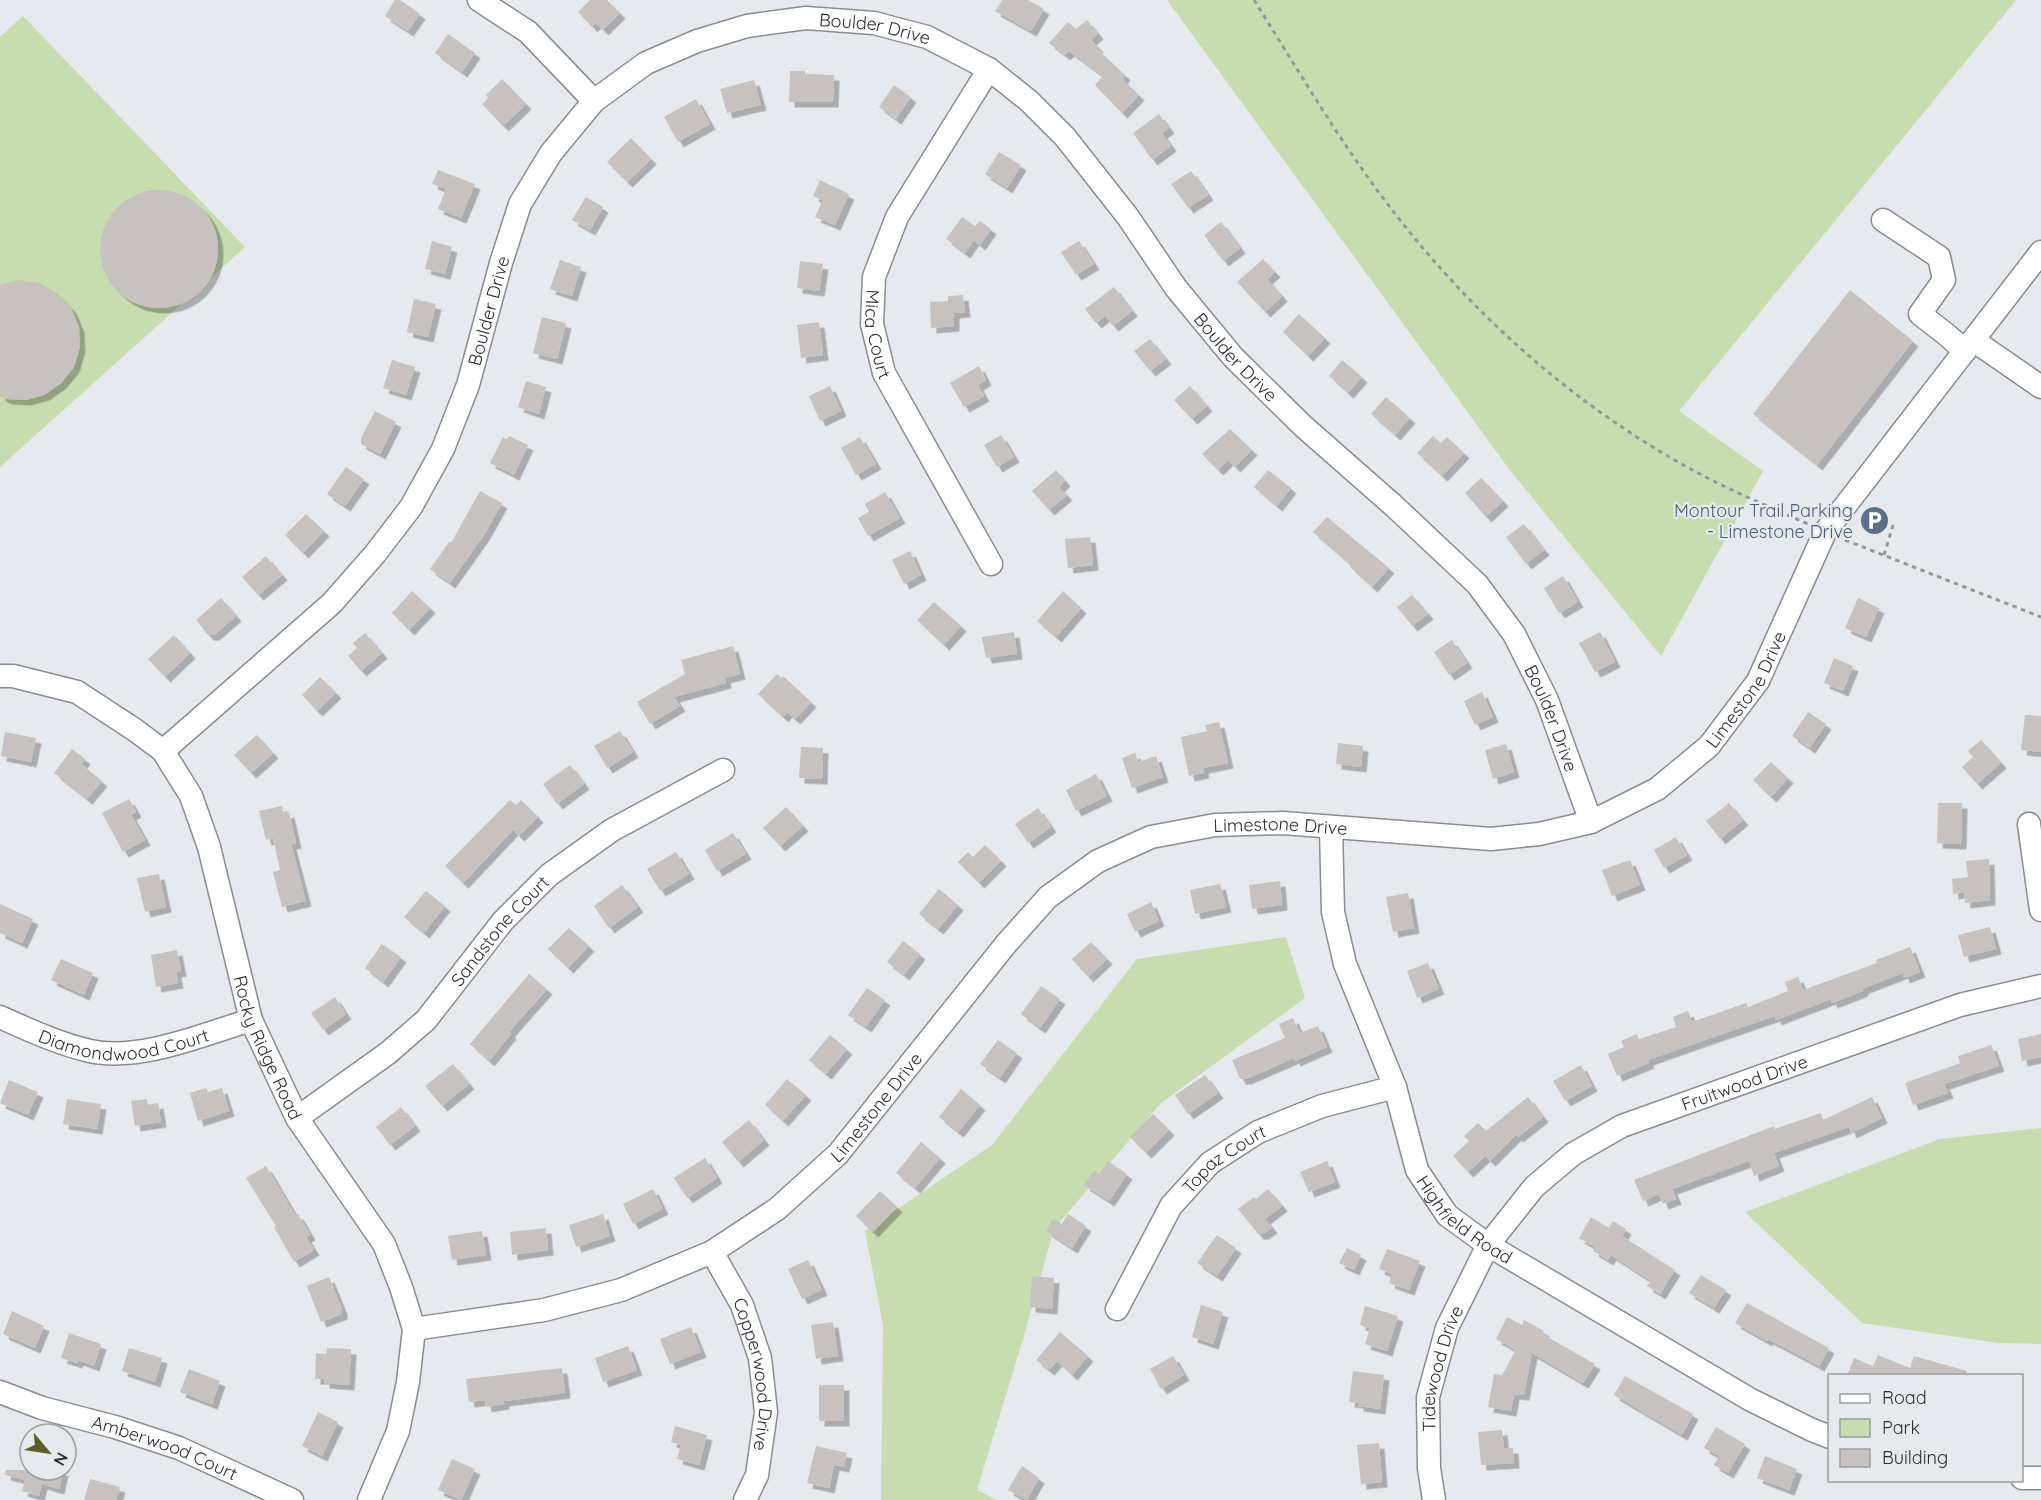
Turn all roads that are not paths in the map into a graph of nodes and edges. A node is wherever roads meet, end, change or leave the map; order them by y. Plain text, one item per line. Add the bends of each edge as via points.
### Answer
1 (479, 0) edge
2 (806, 9) edge
3 (989, 69) junction
4 (594, 101) junction
5 (1883, 220) dead end
6 (2041, 252) edge
7 (1969, 345) junction
8 (2041, 387) edge
9 (991, 564) dead end
10 (0, 676) edge
11 (163, 751) junction
12 (723, 770) dead end
13 (1591, 822) junction
14 (2029, 824) dead end
15 (1331, 828) junction
16 (2041, 910) edge
17 (2041, 986) edge
18 (0, 1017) edge
19 (251, 1020) junction
20 (1395, 1087) junction
21 (297, 1118) junction
22 (1488, 1245) junction
23 (712, 1252) junction
24 (1118, 1309) dead end
25 (414, 1329) junction
26 (0, 1392) edge
27 (1828, 1436) edge
28 (2023, 1478) edge
29 (2041, 1478) edge
30 (292, 1500) edge
31 (369, 1500) edge
32 (745, 1500) edge
33 (1434, 1500) edge

1 - 4 street via 528,32
2 - 3 street, Boulder Drive via 927,37
2 - 4 street, Boulder Drive via 697,40 646,63
3 - 9 street, Mica Court via 897,217 874,277 872,324 884,373
3 - 13 street, Boulder Drive via 1065,137 1128,217 1176,288 1233,357 1477,584 1514,634 1547,700
4 - 11 street, Boulder Drive via 550,153 520,204 468,385 443,449 411,507 332,603
5 - 7 street via 1939,257 1944,280 1920,314 1947,335
6 - 7 street, Limestone Drive
7 - 8 street
7 - 13 street, Limestone Drive via 1825,532 1758,681 1709,746 1656,789
10 - 11 street, Rocky Ridge Road via 77,692
11 - 19 street, Rocky Ridge Road via 191,796 209,847
12 - 21 street, Sandstone Court via 612,830 549,874 503,921 426,1020 388,1053
13 - 15 street, Limestone Drive via 1539,834 1491,839
14 - 16 street
15 - 20 street, Highfield Road via 1333,912 1345,964
15 - 23 street, Limestone Drive via 1282,823 1215,825 1151,837 1098,861 1048,897 1006,944 838,1154 777,1209
17 - 22 street, Fruitwood Drive via 1960,1005 1622,1126 1573,1154 1534,1187
18 - 19 street, Diamondwood Court via 92,1052 129,1053
19 - 21 street, Rocky Ridge Road
20 - 22 street, Highfield Road via 1417,1170 1447,1215
20 - 24 street, Topaz Court via 1312,1110 1258,1132 1210,1163 1171,1206
21 - 25 street, Rocky Ridge Road via 384,1244
22 - 27 street, Highfield Road via 1751,1400
22 - 33 street, Tidewood Drive via 1447,1328 1428,1397 1429,1468
23 - 25 street, Limestone Drive via 621,1290 544,1310
23 - 32 street, Copperwood Drive via 742,1305 760,1358 766,1412 757,1475
25 - 31 street, Rocky Ridge Road via 398,1431
26 - 30 street, Amberwood Court via 179,1448
28 - 29 street

